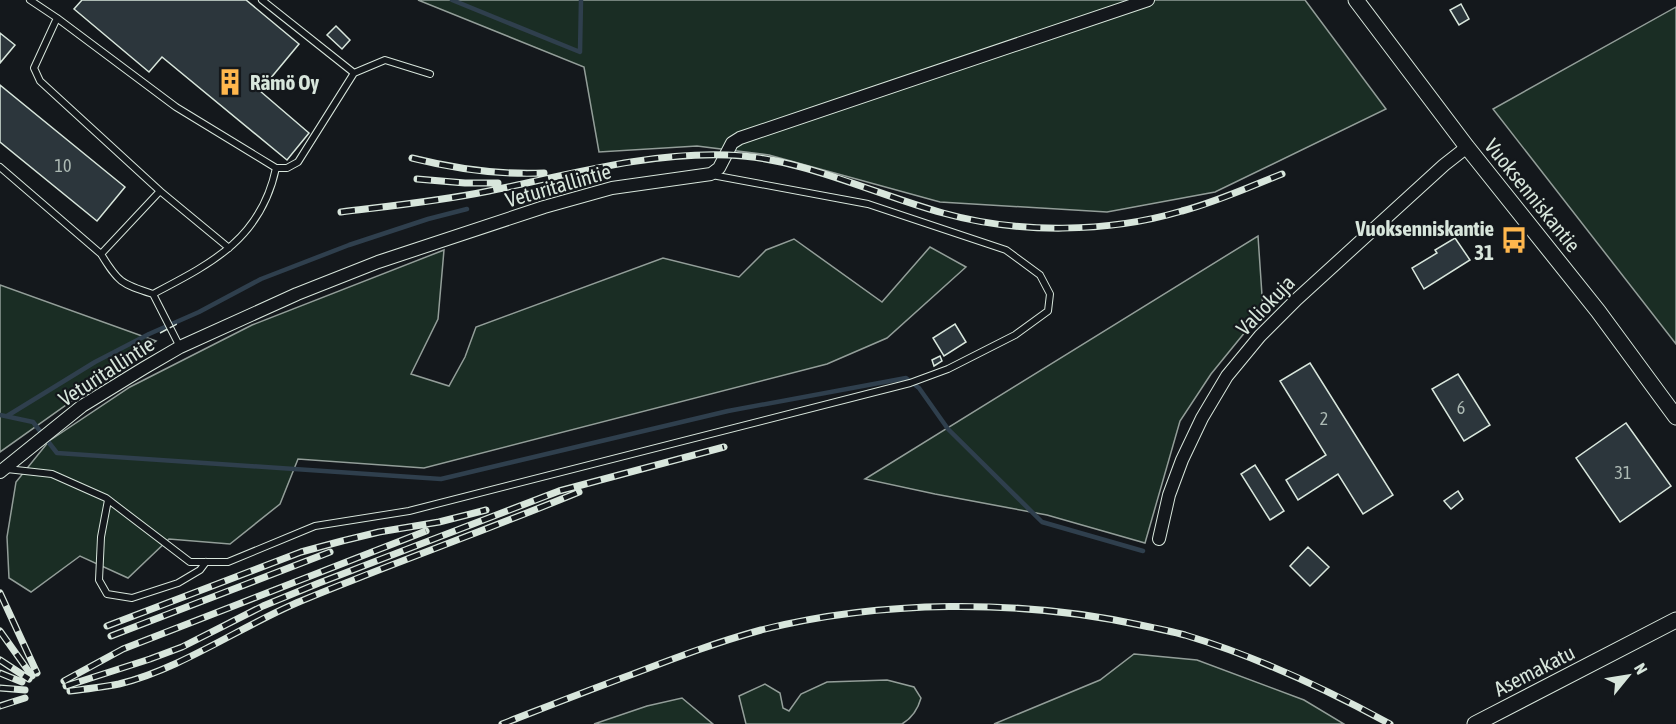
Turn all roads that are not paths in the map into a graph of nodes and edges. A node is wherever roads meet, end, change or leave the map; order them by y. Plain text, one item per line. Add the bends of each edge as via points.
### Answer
1 (30, 0) edge
2 (262, 0) edge
3 (1148, 0) edge
4 (1356, 0) edge
5 (57, 18) junction
6 (354, 73) junction
7 (430, 74) dead end
8 (1467, 147) junction
9 (0, 167) edge
10 (276, 168) junction
11 (711, 174) junction
12 (160, 191) junction
13 (229, 248) junction
14 (100, 254) junction
15 (153, 294) junction
16 (180, 347) junction
17 (1676, 417) edge
18 (2, 470) edge
19 (108, 500) junction
20 (1159, 539) dead end
21 (206, 562) junction
22 (1676, 620) edge
23 (1475, 724) edge

1 - 5 lane
2 - 6 lane
3 - 11 street via 740,138 732,143 719,168
4 - 8 street, Vuoksenniskantie
5 - 10 lane via 176,107
5 - 12 lane via 34,68 40,81
6 - 7 lane via 385,60
6 - 10 lane via 298,162
8 - 17 street, Vuoksenniskantie via 1598,311
8 - 20 street, Valiokuja via 1297,298 1227,376 1182,460
9 - 14 lane
10 - 13 lane via 259,214
11 - 16 street, Veturitallintie via 612,188 544,207 378,262
11 - 21 lane via 868,204 1005,250 1040,275 1050,294 1048,311 1015,335 948,369 910,383 409,511 315,526 228,562
12 - 13 lane
12 - 14 lane
13 - 15 lane
14 - 15 lane via 126,286
15 - 16 lane
16 - 18 street, Veturitallintie via 82,406
18 - 19 lane via 52,474
19 - 21 lane via 190,562
19 - 21 lane via 99,580 107,594 132,598 178,583
22 - 23 street, Asemakatu

